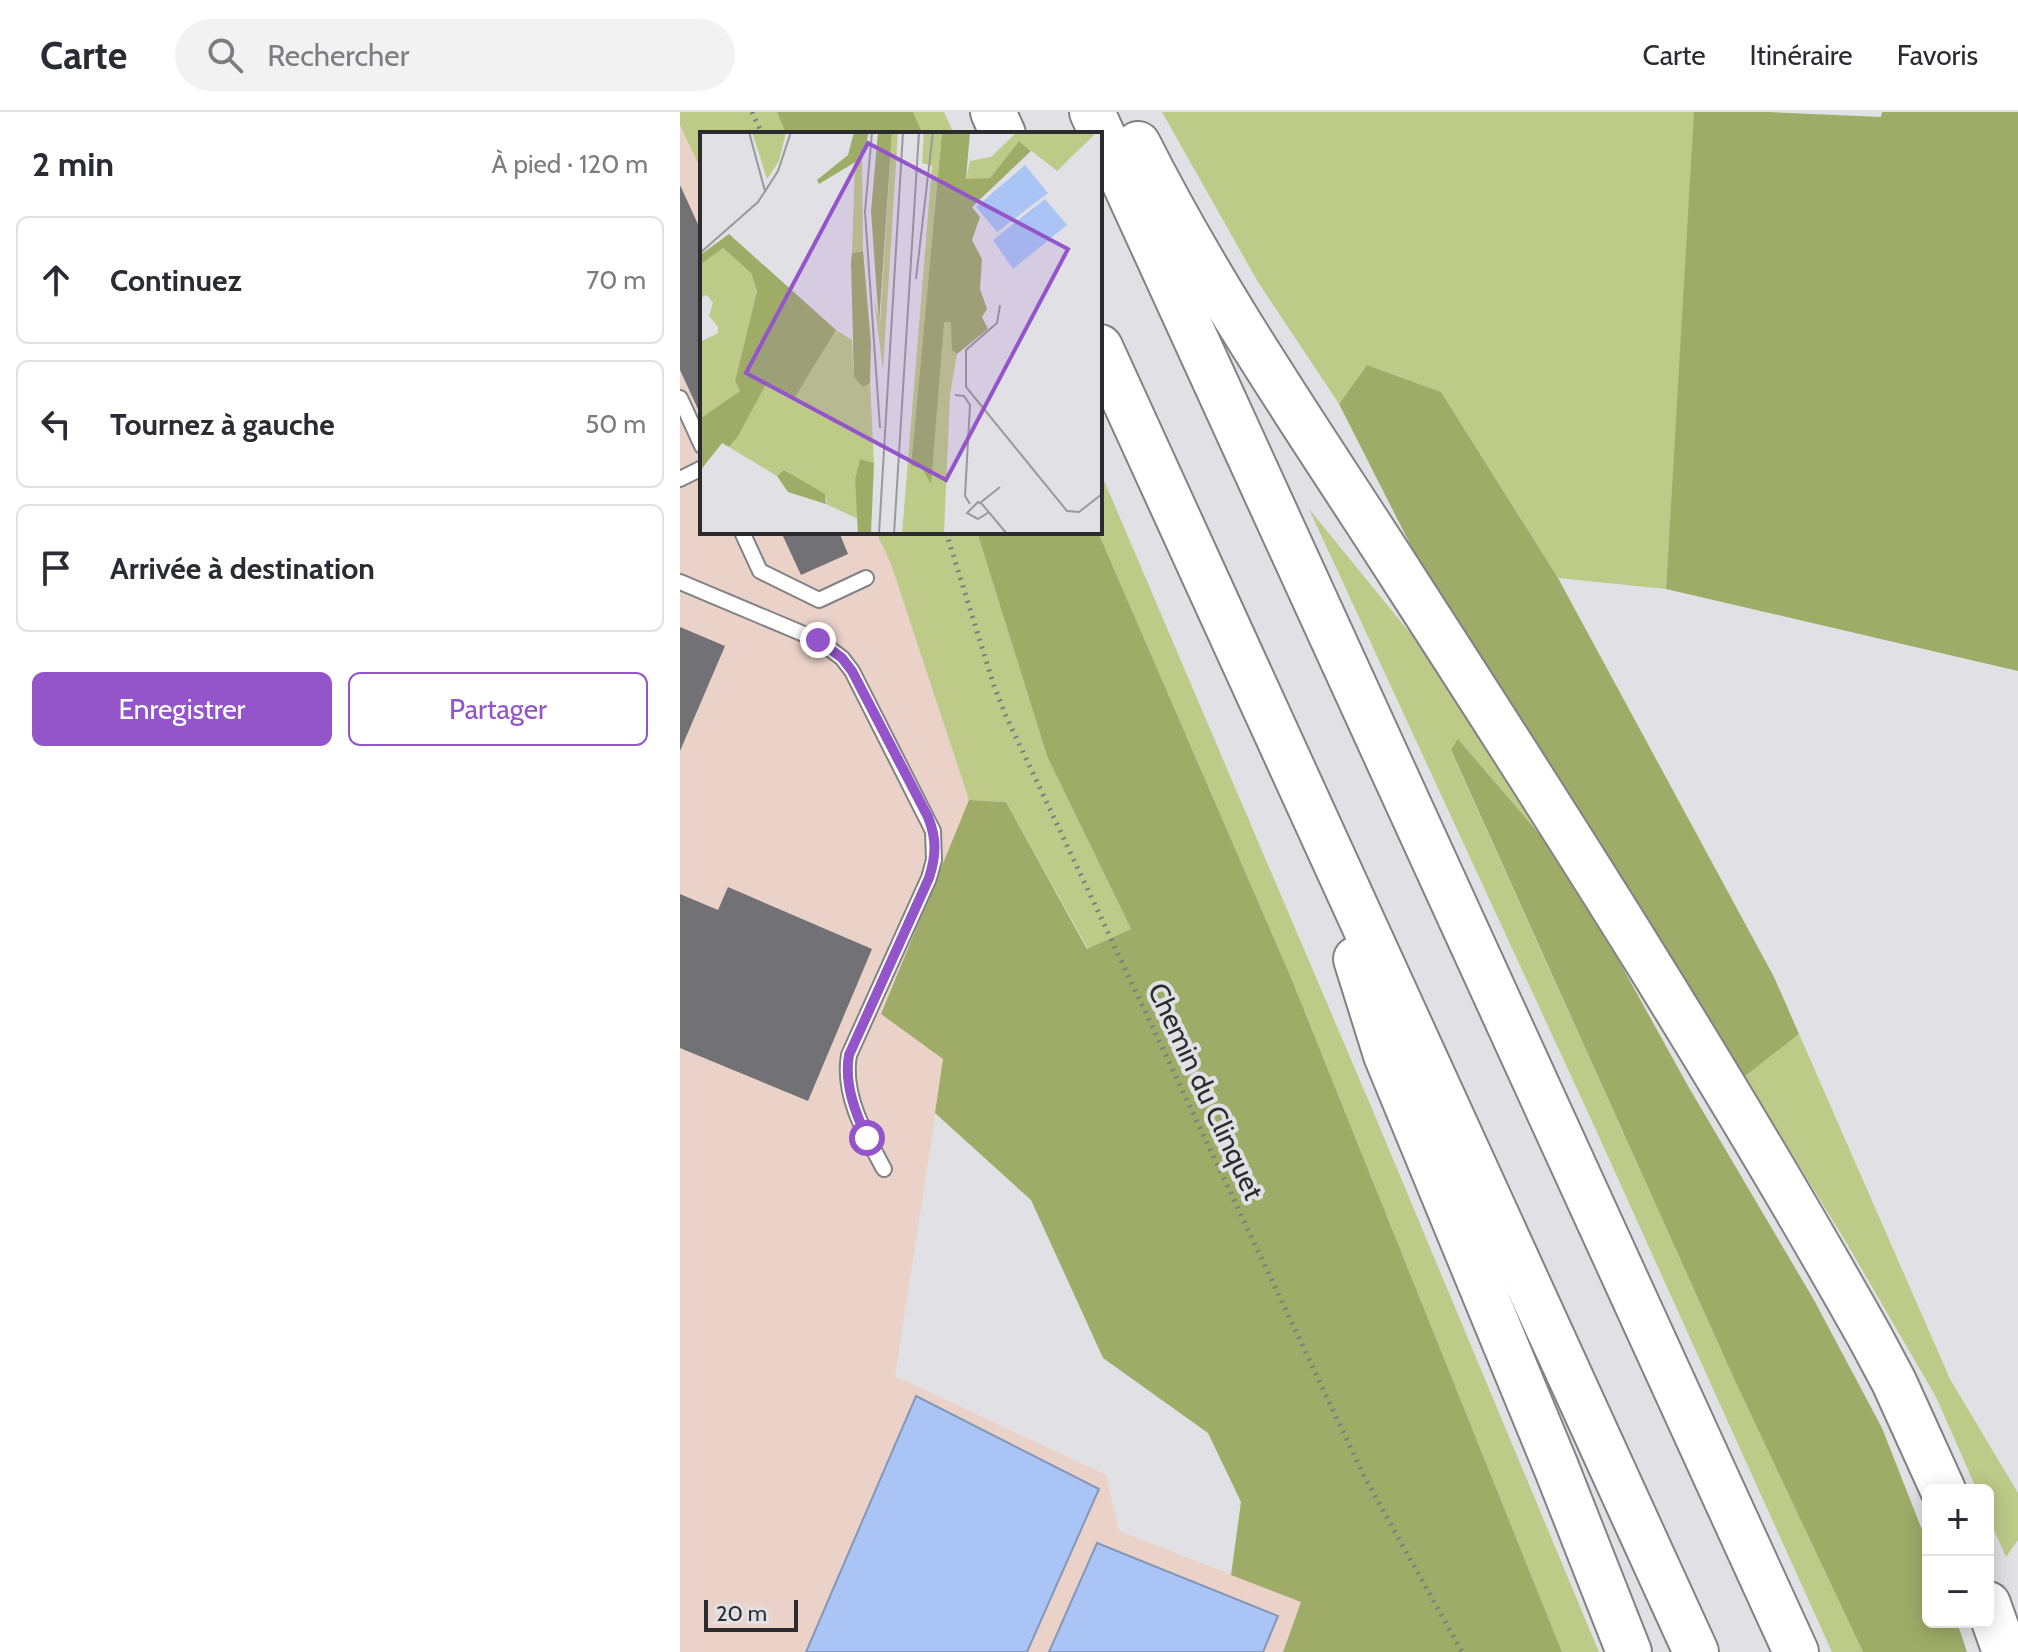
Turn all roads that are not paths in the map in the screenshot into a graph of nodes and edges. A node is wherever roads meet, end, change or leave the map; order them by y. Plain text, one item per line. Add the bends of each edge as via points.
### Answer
1 (993, 112) edge
2 (1092, 112) edge
3 (1122, 112) edge
4 (1002, 132) edge
5 (1101, 132) edge
6 (1102, 134) edge
7 (1102, 351) edge
8 (680, 398) edge
9 (700, 442) edge
10 (700, 469) edge
11 (680, 479) edge
12 (743, 534) edge
13 (866, 578) dead end
14 (680, 582) edge
15 (1329, 848) junction
16 (884, 1169) dead end
17 (1940, 1484) edge
18 (1994, 1621) edge
19 (1629, 1652) edge
20 (1696, 1652) edge
21 (1796, 1652) edge
22 (2005, 1652) edge

1 - 4 highway
2 - 5 highway
3 - 17 highway via 1171,208 1258,352 1623,919 1709,1062 1870,1337
6 - 21 highway
7 - 15 highway
8 - 9 lane
10 - 11 lane
12 - 13 lane via 760,571 819,600
14 - 16 lane via 818,640 842,658 933,831 929,878 849,1055 847,1069 860,1121
15 - 19 highway via 1386,1055
15 - 20 highway
18 - 22 highway

